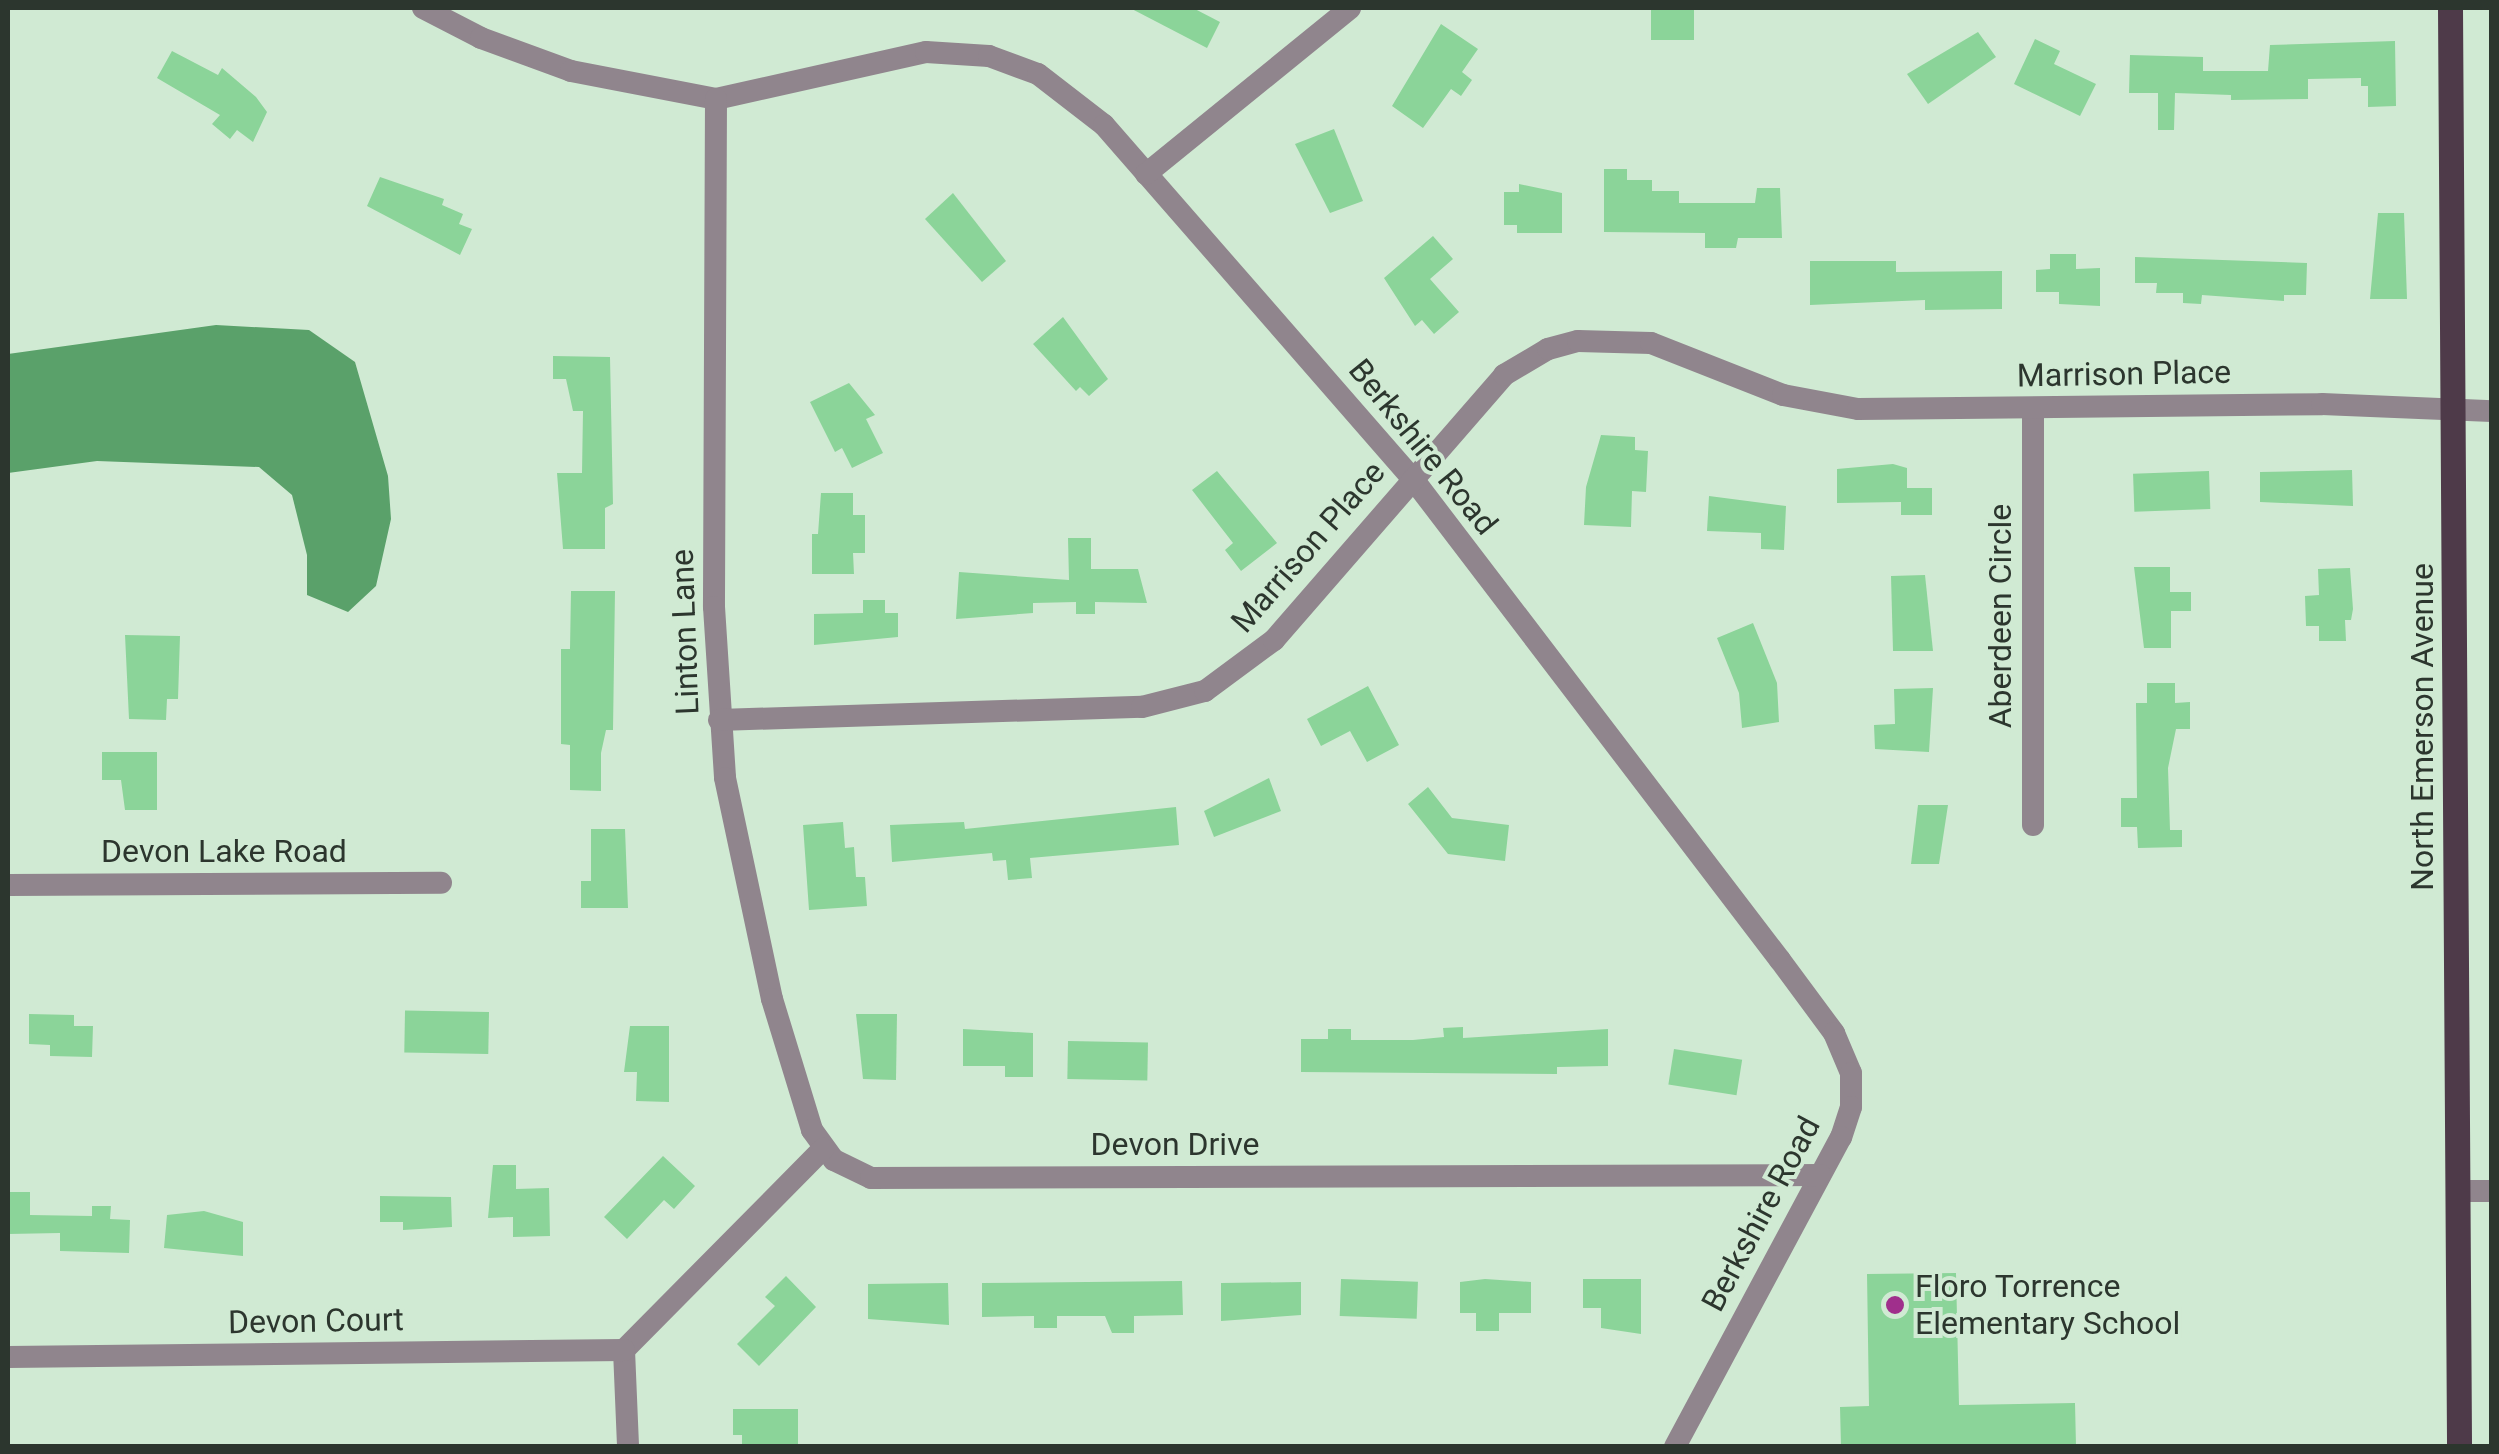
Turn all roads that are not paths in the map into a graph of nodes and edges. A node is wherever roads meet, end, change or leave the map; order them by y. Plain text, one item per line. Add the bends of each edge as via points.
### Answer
1 (423, 8) edge
2 (1350, 8) edge
3 (2450, 8) edge
4 (716, 99) junction
5 (1146, 174) junction
6 (2034, 408) junction
7 (2453, 408) junction
8 (2492, 411) edge
9 (1413, 478) junction
10 (719, 720) junction
11 (2034, 825) dead end
12 (441, 883) dead end
13 (8, 885) edge
14 (822, 1148) junction
15 (1820, 1176) junction
16 (2458, 1191) junction
17 (2492, 1191) edge
18 (624, 1350) junction
19 (8, 1357) edge
20 (628, 1446) edge
21 (1675, 1446) edge
22 (2458, 1446) edge

1 - 4 street, Berkshire Road via 570,71
2 - 5 street
3 - 7 main road, North Emerson Avenue
4 - 5 street, Berkshire Road via 894,57 988,56 1057,84
4 - 10 street, Linton Lane
5 - 9 street, Berkshire Road
6 - 7 street, Marrison Place
6 - 9 street, Marrison Place via 1826,406 1651,343 1599,338 1548,349 1504,375
6 - 11 street, Aberdeen Circle
7 - 8 street, Marrison Place
7 - 16 main road, North Emerson Avenue
9 - 10 street, Marrison Place via 1259,655 1184,700 1142,707
9 - 15 street, Berkshire Road via 1834,1033 1851,1073 1852,1107
10 - 14 street, Linton Lane via 753,930
12 - 13 street, Devon Lake Road
14 - 15 street, Devon Drive via 871,1178
14 - 18 street
15 - 21 street, Berkshire Road
16 - 17 street
16 - 22 main road, North Emerson Avenue
18 - 19 street, Devon Court
18 - 20 street

